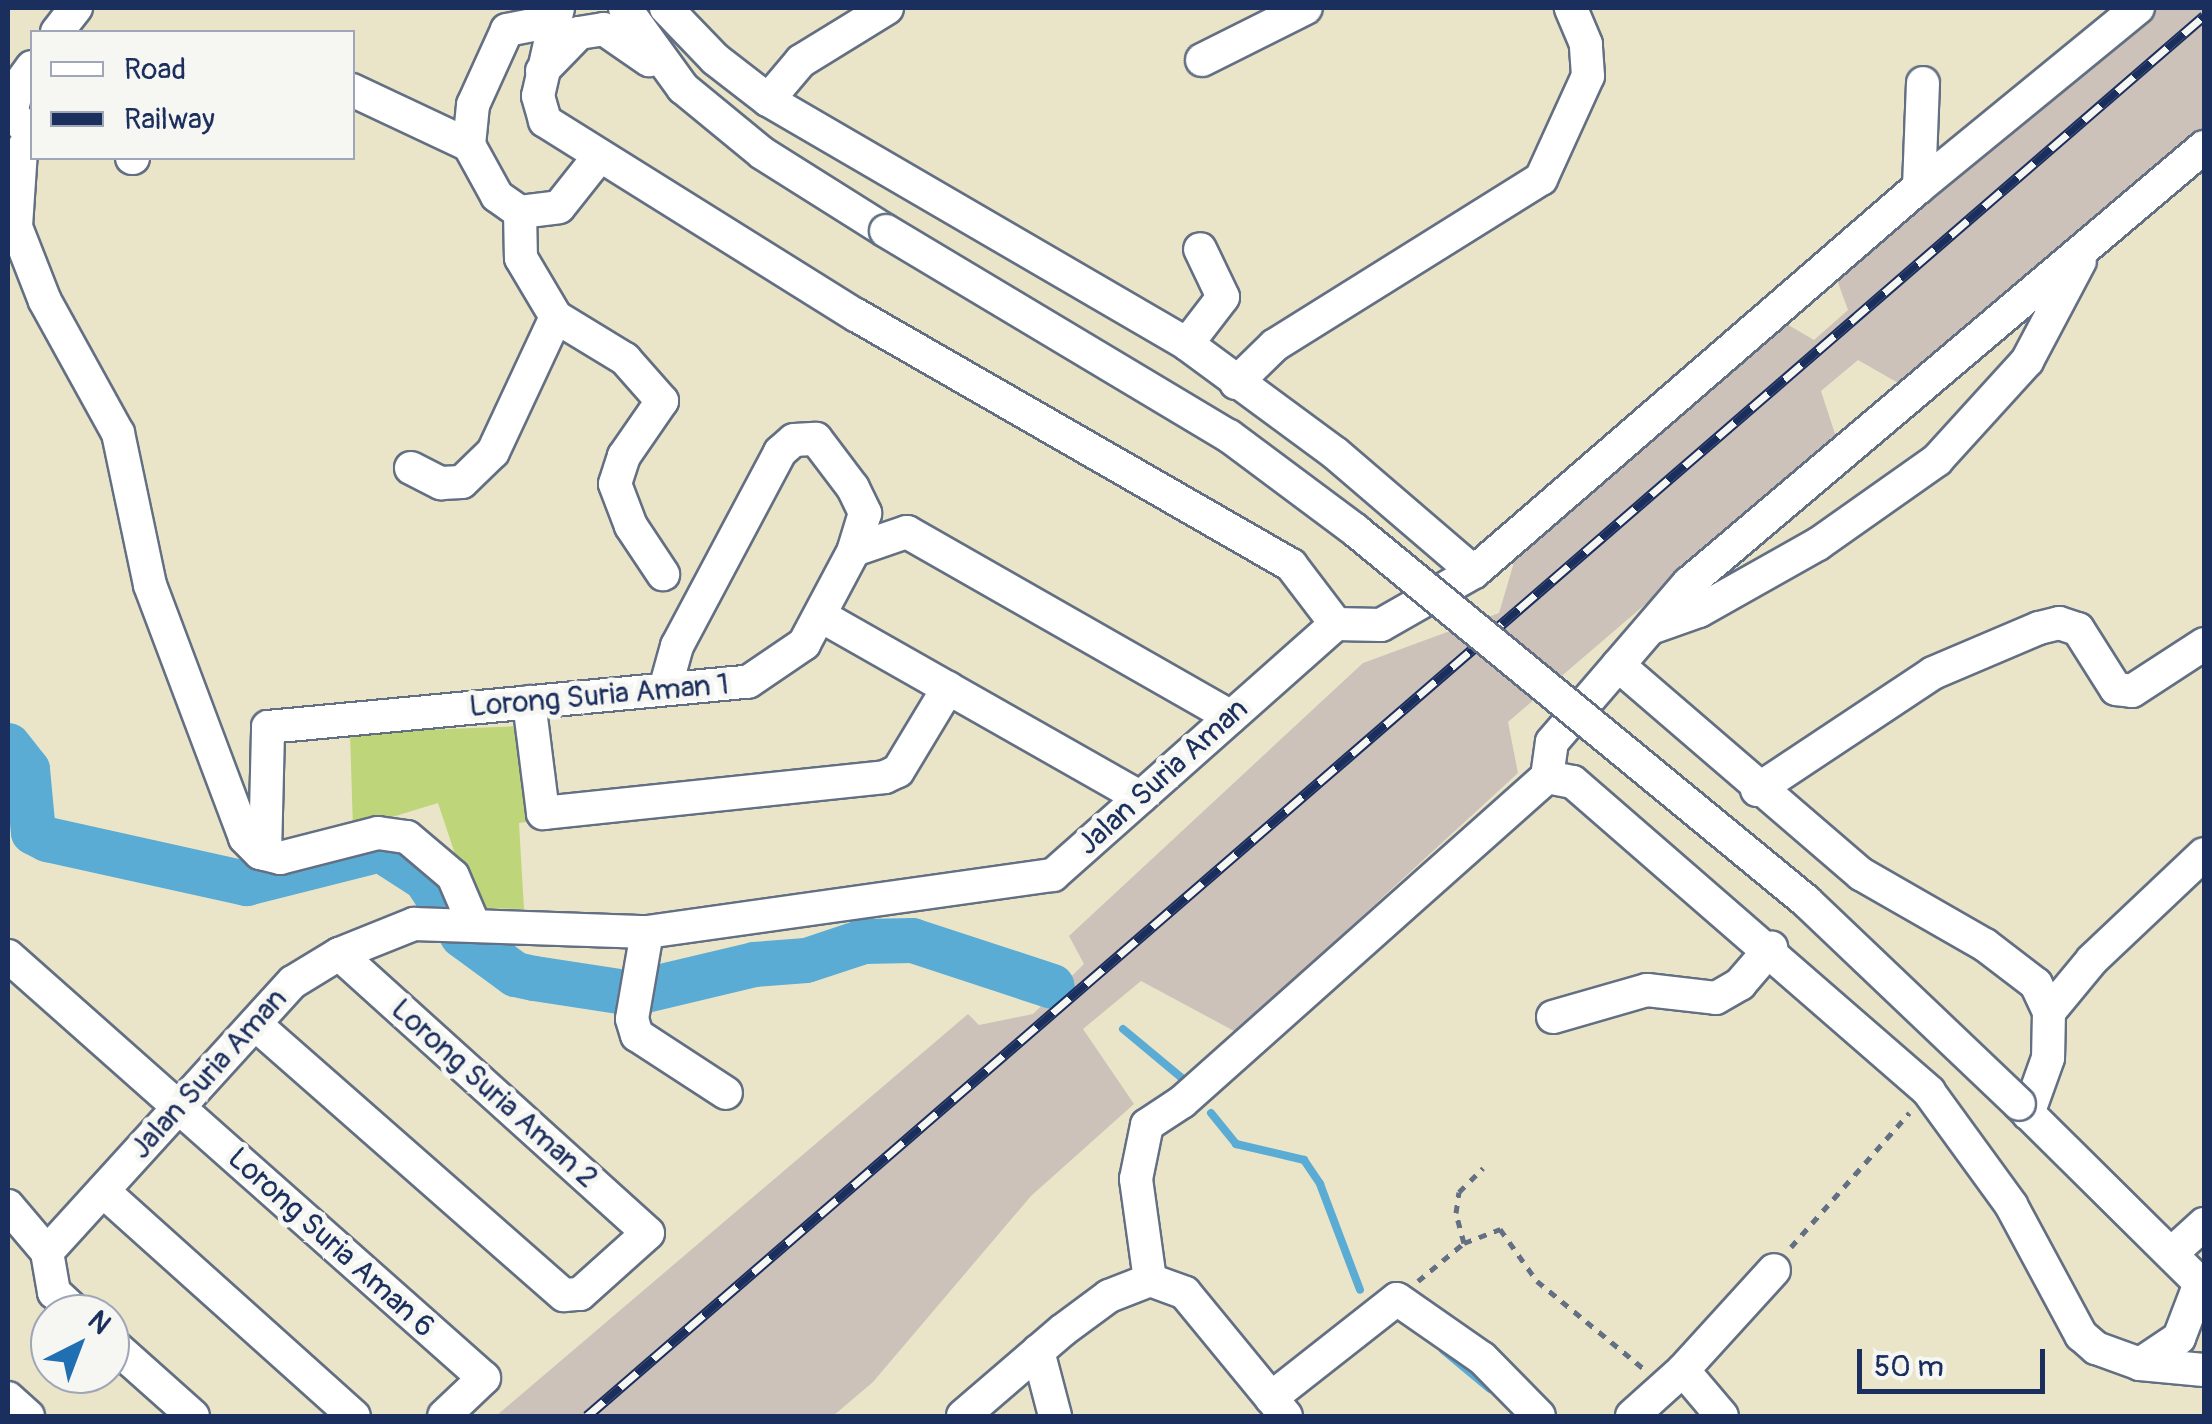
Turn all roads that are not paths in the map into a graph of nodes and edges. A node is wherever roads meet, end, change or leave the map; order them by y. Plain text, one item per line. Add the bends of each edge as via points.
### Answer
1 (76, 8) edge
2 (625, 8) edge
3 (666, 8) edge
4 (887, 8) edge
5 (1306, 8) edge
6 (1571, 8) edge
7 (2138, 8) edge
8 (555, 14) edge
9 (60, 30) edge
10 (1202, 60) dead end
11 (30, 69) edge
12 (542, 71) junction
13 (1924, 84) dead end
14 (683, 88) junction
15 (355, 91) edge
16 (768, 100) junction
17 (21, 124) edge
18 (469, 145) junction
19 (2204, 146) edge
20 (597, 159) junction
21 (1919, 187) junction
22 (520, 212) junction
23 (2094, 238) junction
24 (1200, 248) dead end
25 (556, 317) junction
26 (1187, 344) junction
27 (1236, 382) junction
28 (411, 468) dead end
29 (854, 550) junction
30 (1474, 572) junction
31 (663, 574) dead end
32 (821, 616) junction
33 (1336, 624) junction
34 (1651, 628) junction
35 (2204, 644) edge
36 (1618, 665) junction
37 (948, 688) junction
38 (665, 690) junction
39 (529, 702) junction
40 (1230, 717) junction
41 (1546, 777) junction
42 (1757, 790) junction
43 (1140, 797) junction
44 (265, 854) junction
45 (2204, 854) edge
46 (474, 925) junction
47 (647, 932) junction
48 (1771, 948) junction
49 (339, 954) junction
50 (8, 956) edge
51 (2049, 1012) junction
52 (1552, 1017) dead end
53 (256, 1024) junction
54 (726, 1093) dead end
55 (179, 1108) junction
56 (2024, 1109) junction
57 (103, 1190) junction
58 (8, 1206) edge
59 (2204, 1224) edge
60 (47, 1252) junction
61 (2172, 1253) junction
62 (1774, 1270) road end
63 (1150, 1280) junction
64 (2202, 1285) edge
65 (56, 1294) edge
66 (1038, 1352) junction
67 (130, 1360) edge
68 (2140, 1364) junction
69 (2204, 1370) edge
70 (1673, 1378) junction
71 (8, 1398) edge
72 (1279, 1407) edge
73 (28, 1416) edge
74 (193, 1416) edge
75 (354, 1416) edge
76 (444, 1416) edge
77 (963, 1416) edge
78 (1055, 1416) edge
79 (1539, 1416) edge
80 (1632, 1416) edge
81 (1722, 1416) edge

1 - 9 street
2 - 14 street
3 - 16 street
4 - 16 street via 801,61
5 - 10 street
6 - 27 street via 1586,44 1588,76 1541,179 1274,345
7 - 21 street
8 - 12 street
8 - 18 street via 507,30 473,106
11 - 17 street via 17,88
12 - 14 street via 579,32 604,29
12 - 20 street via 539,110 545,121
13 - 21 street
14 - 56 street, bridge via 762,153 1229,436 1355,530 1806,901
15 - 18 street
16 - 26 street
17 - 44 street via 16,227 46,301 118,433 150,585 245,838
18 - 22 street via 497,196
19 - 23 street
20 - 22 street via 559,207
20 - 33 street via 1291,565
21 - 30 street
22 - 25 street via 521,258
23 - 34 street via 1905,403 1857,434 1689,583
23 - 34 street via 2056,296 2027,361 1938,460 1818,544 1699,611
24 - 26 street via 1224,296
25 - 28 street via 493,452 462,482 441,483
25 - 31 street via 625,359 662,401 624,456 615,484 631,526
26 - 27 street
27 - 30 street via 1335,453
29 - 32 street, Lorong Suria Aman 1
29 - 38 street via 864,514 852,488 816,439 794,440 780,452 677,646
29 - 40 street via 907,532
30 - 33 street via 1381,625
32 - 37 street
32 - 38 street, Lorong Suria Aman 1 via 804,644 748,682
33 - 40 street, Jalan Suria Aman
34 - 36 street
35 - 42 street via 2132,692 2116,689 2078,629 2059,623 2039,628 1934,673
36 - 41 street via 1552,742
36 - 42 street
37 - 39 street via 898,771 884,777 544,814
37 - 43 street
38 - 39 street, Lorong Suria Aman 1
39 - 44 street, Lorong Suria Aman 1 via 268,727
40 - 43 street, Jalan Suria Aman
41 - 48 street via 1573,782
41 - 63 street via 1182,1102 1147,1125 1136,1179
42 - 51 street via 1860,874 2024,974
43 - 47 street, Jalan Suria Aman via 1053,875
44 - 46 street via 280,858 378,833 406,837 453,876
45 - 51 street via 2092,960
46 - 47 street, Jalan Suria Aman
46 - 49 street, Jalan Suria Aman via 414,924
47 - 54 street via 635,1004 648,1047
48 - 52 street via 1740,984 1716,998 1647,990
48 - 68 street via 1928,1092 2010,1205 2069,1320 2096,1348
49 - 53 street, Jalan Suria Aman via 293,982
49 - 53 street, Lorong Suria Aman 2 via 648,1233 580,1294 564,1295
50 - 55 street, Lorong Suria Aman 6
51 - 56 street via 2046,1072
53 - 55 street, Jalan Suria Aman
55 - 57 street, Jalan Suria Aman
55 - 76 street, Lorong Suria Aman 6 via 484,1378
56 - 61 street
57 - 60 street, Jalan Suria Aman
57 - 75 street
58 - 60 street
59 - 61 street
60 - 65 street
61 - 64 street
62 - 70 street
63 - 66 street via 1109,1296
63 - 72 street via 1185,1293
64 - 68 street via 2179,1338
66 - 77 street
66 - 78 street
67 - 74 street
68 - 69 street
70 - 80 street
70 - 81 street
71 - 73 street
72 - 79 street via 1397,1299 1482,1358

